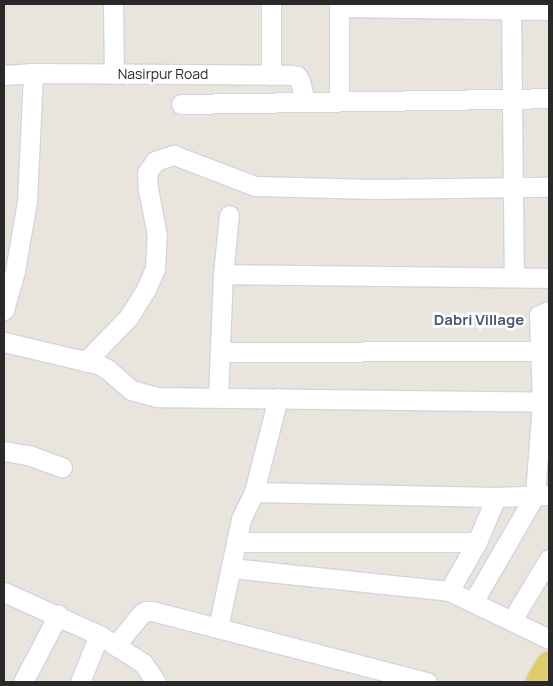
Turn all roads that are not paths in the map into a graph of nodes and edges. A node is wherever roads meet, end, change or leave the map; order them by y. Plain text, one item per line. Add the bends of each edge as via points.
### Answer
1 (113, 4) edge
2 (271, 4) edge
3 (339, 5) edge
4 (511, 7) edge
5 (549, 10) edge
6 (33, 73) junction
7 (114, 74) junction
8 (4, 75) edge
9 (270, 75) junction
10 (549, 98) edge
11 (512, 99) junction
12 (304, 101) junction
13 (339, 101) junction
14 (181, 104) dead end
15 (514, 187) junction
16 (549, 187) edge
17 (229, 215) dead end
18 (223, 274) junction
19 (514, 277) junction
20 (549, 278) edge
21 (4, 310) edge
22 (549, 312) edge
23 (4, 342) edge
24 (545, 351) edge
25 (220, 352) junction
26 (86, 362) junction
27 (218, 398) junction
28 (278, 398) junction
29 (542, 402) junction
30 (545, 425) edge
31 (4, 451) edge
32 (62, 467) dead end
33 (254, 492) junction
34 (542, 495) edge
35 (496, 498) junction
36 (236, 542) junction
37 (477, 542) junction
38 (549, 559) edge
39 (231, 568) junction
40 (450, 591) junction
41 (4, 592) edge
42 (473, 602) junction
43 (58, 615) junction
44 (512, 620) junction
45 (218, 628) junction
46 (99, 635) junction
47 (549, 639) edge
48 (115, 646) junction
49 (549, 664) edge
50 (23, 682) edge
51 (80, 682) edge
52 (156, 682) edge
53 (426, 682) edge
54 (538, 682) edge

1 - 7 street
2 - 9 street
3 - 4 street
3 - 13 street
4 - 5 street
4 - 11 street
6 - 7 street, Nasirpur Road
6 - 8 street, Nasirpur Road
6 - 21 street via 28,202
7 - 9 street, Nasirpur Road
9 - 12 street, Nasirpur Road via 297,76
10 - 11 street
11 - 13 street
11 - 15 street
12 - 13 street
12 - 14 street
15 - 16 street
15 - 19 street
15 - 26 street via 262,187 242,183 174,155 155,161 147,173 157,236 155,269 128,318
17 - 18 street
18 - 19 street
18 - 25 street
19 - 20 street
22 - 24 street via 539,314
23 - 26 street
24 - 25 street
24 - 29 street
25 - 27 street
26 - 27 street via 107,369 131,390 145,395
27 - 28 street
28 - 29 street
28 - 33 street
29 - 30 street
30 - 34 street
31 - 32 street
33 - 35 street
33 - 36 street via 241,519
34 - 35 street
34 - 42 street
35 - 37 street
36 - 37 street
36 - 39 street
37 - 40 street
38 - 44 street
39 - 40 street
39 - 45 street
40 - 42 street
41 - 43 street
42 - 44 street
43 - 46 street
43 - 50 street
44 - 47 street
45 - 48 street via 146,611
45 - 53 street
46 - 48 street
46 - 51 street
48 - 52 street via 143,663
49 - 54 main road

